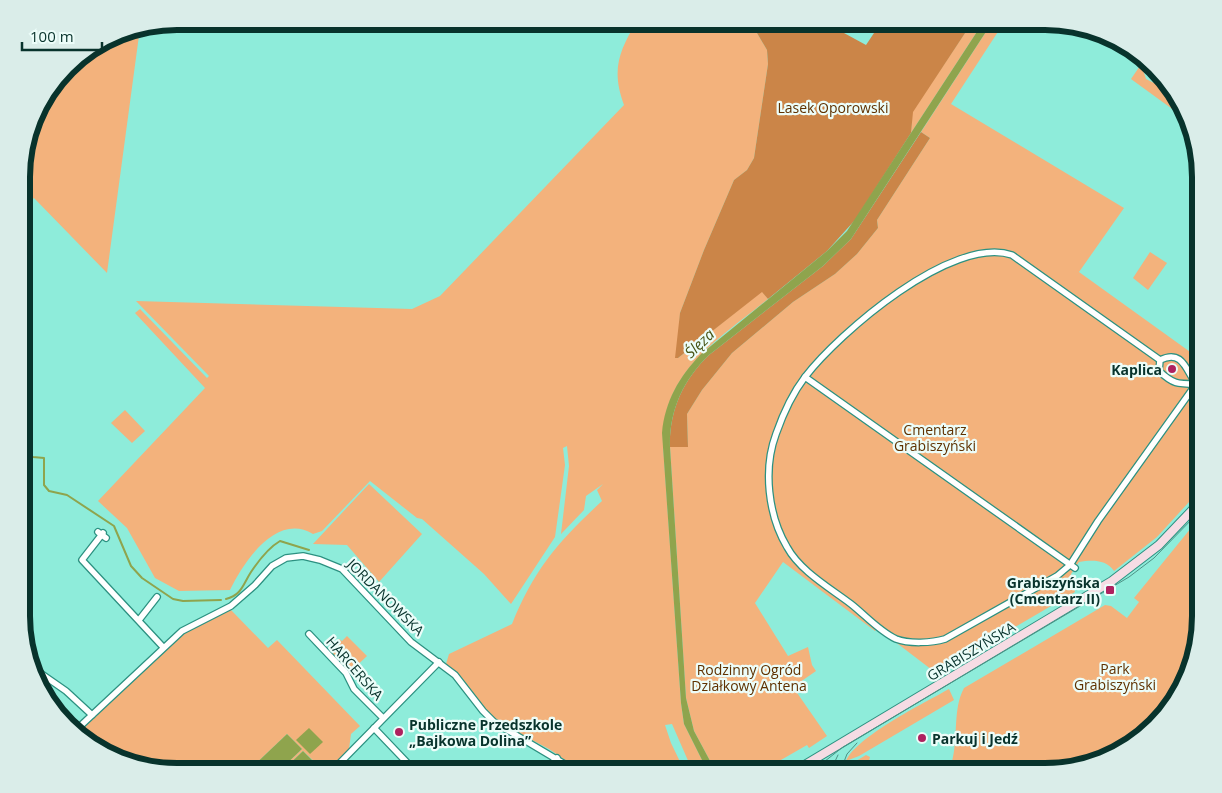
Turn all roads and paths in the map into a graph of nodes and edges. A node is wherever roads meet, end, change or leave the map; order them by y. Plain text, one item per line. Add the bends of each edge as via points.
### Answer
1 (1160, 360) junction
2 (1192, 375) edge
3 (806, 377) junction
4 (1192, 385) edge
5 (1192, 395) edge
6 (1192, 510) edge
7 (102, 535) dead end
8 (1072, 566) junction
9 (157, 598) dead end
10 (139, 620) junction
11 (309, 634) dead end
12 (164, 647) junction
13 (439, 662) junction
14 (41, 674) edge
15 (92, 715) junction
16 (383, 718) junction
17 (80, 727) edge
18 (374, 728) junction
19 (557, 758) junction
20 (340, 763) edge
21 (407, 763) edge
22 (552, 763) edge
23 (564, 763) edge
24 (808, 763) edge

1 - 2 street via 1172,357 1179,360
1 - 3 street via 1022,262 1004,253 992,252 936,270 901,290 834,344
1 - 4 street via 1159,371 1167,379 1175,384
3 - 8 street
3 - 8 street via 788,405 774,442 770,484 776,521 786,547 801,564 893,637 910,641 945,639
5 - 8 street
6 - 24 main road, GRABISZYŃSKA via 1159,545 1112,581
7 - 10 street via 82,560
9 - 10 street
10 - 12 street
11 - 16 street, HARCERSKA via 346,674 354,689
12 - 13 street, JORDANOWSKA via 186,628 231,606 272,566 286,558 303,556 342,569 411,642
12 - 15 street, JORDANOWSKA
13 - 16 street, HARCERSKA
13 - 19 street, JORDANOWSKA via 462,682 494,722
14 - 15 street
15 - 17 street, JORDANOWSKA
16 - 18 street, HARCERSKA
18 - 20 street, HARCERSKA
18 - 21 street
19 - 22 street
19 - 23 street, JORDANOWSKA

